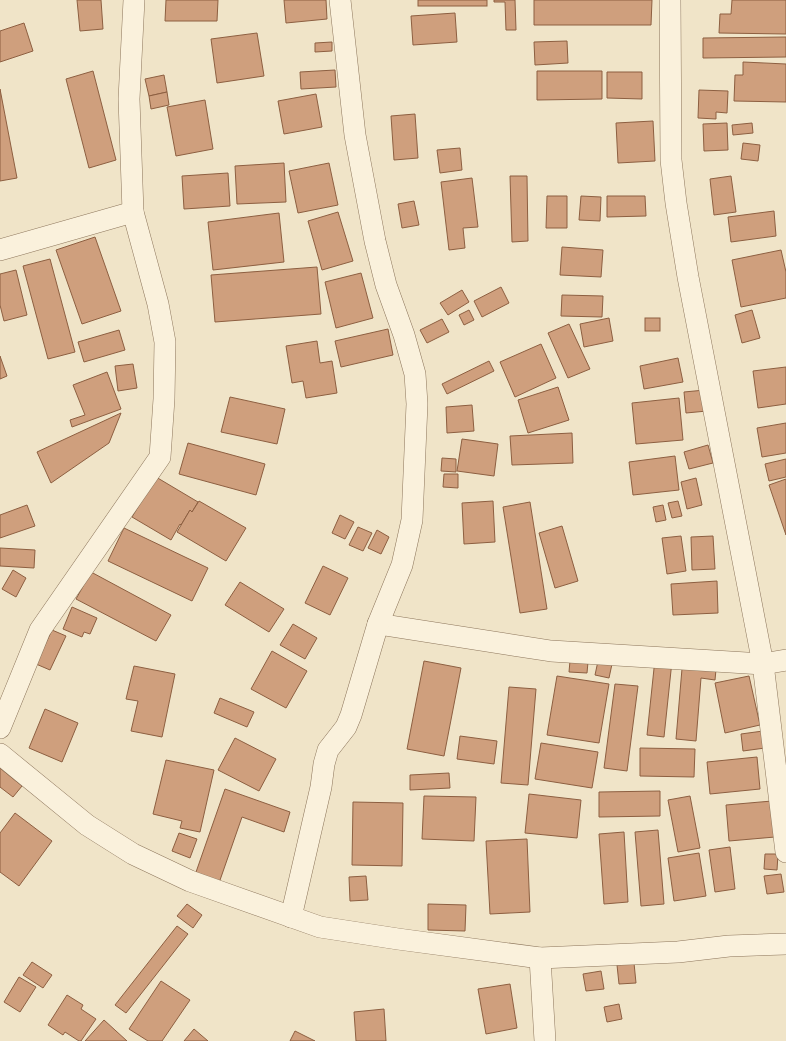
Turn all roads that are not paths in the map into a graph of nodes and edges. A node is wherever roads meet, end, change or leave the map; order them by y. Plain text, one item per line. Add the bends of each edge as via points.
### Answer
1 (134, 0) edge
2 (340, 0) edge
3 (670, 0) edge
4 (134, 212) junction
5 (0, 250) edge
6 (378, 624) junction
7 (786, 660) edge
8 (763, 664) junction
9 (0, 728) edge
10 (0, 754) edge
11 (786, 852) edge
12 (291, 917) junction
13 (786, 944) edge
14 (540, 958) junction
15 (545, 1041) edge

1 - 4 street via 129,99
2 - 6 street via 355,135 375,241 386,285 415,374 417,404 412,520 402,565
3 - 8 street via 671,160 676,203
4 - 5 street
4 - 9 street via 158,304 165,342 160,457 40,630
6 - 8 street via 551,652
6 - 12 street via 351,715 328,750
7 - 8 street
8 - 11 street
10 - 12 street via 87,825 133,854 190,881
12 - 14 street via 320,927
13 - 14 street
14 - 15 street

